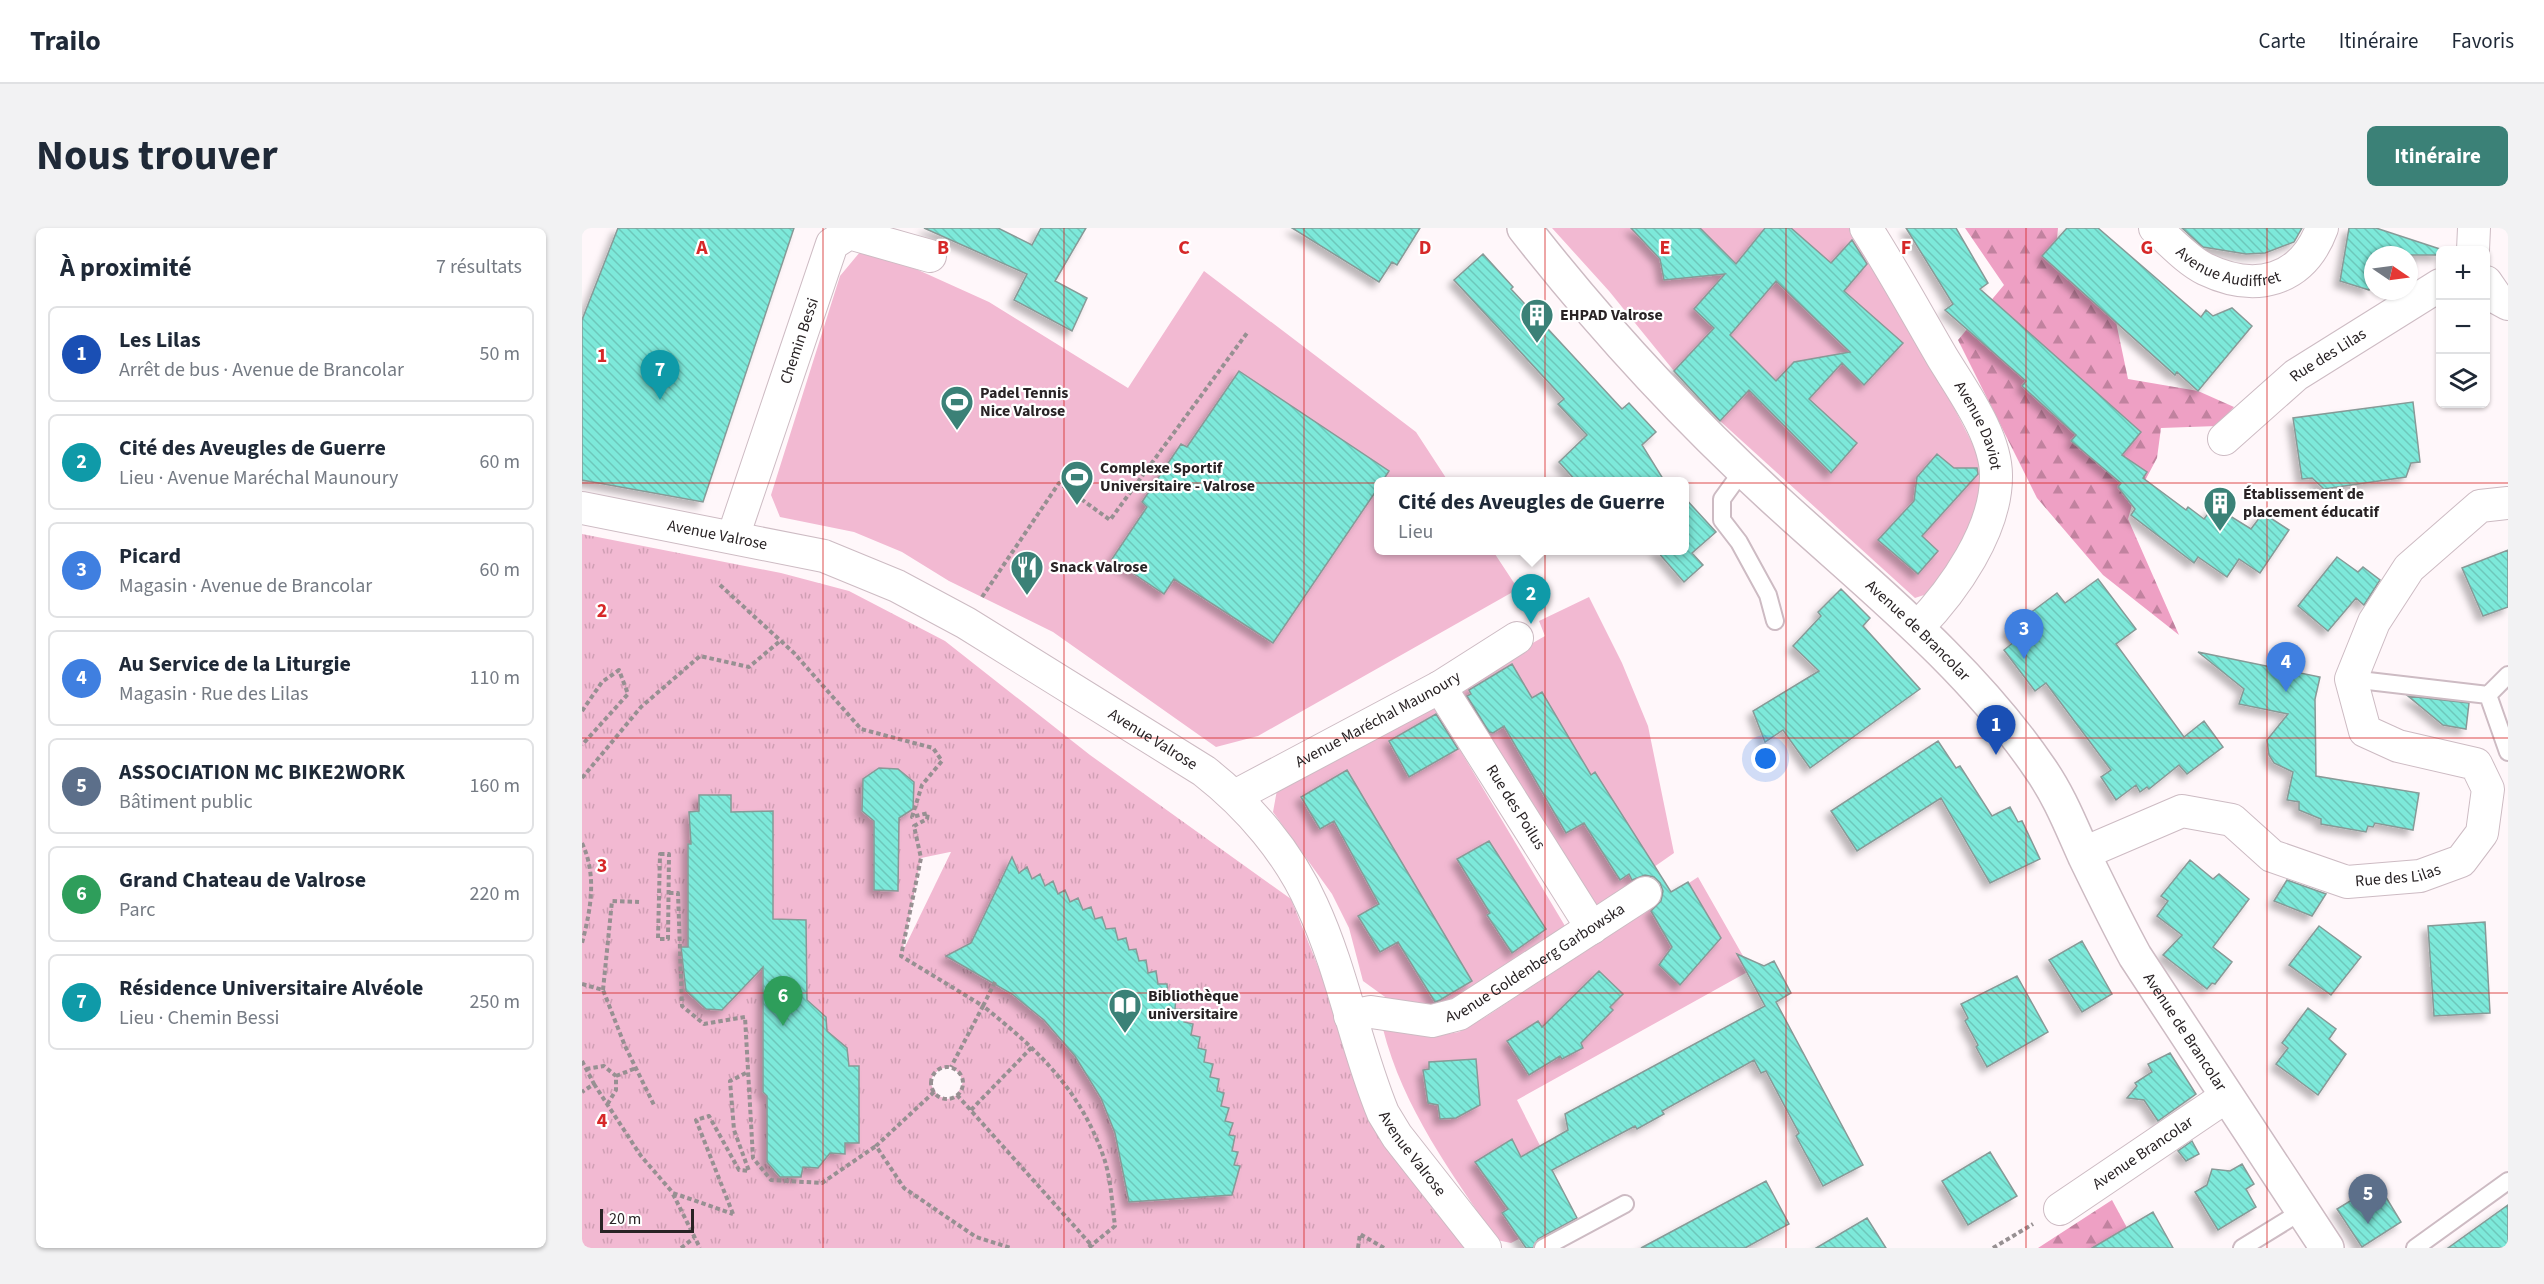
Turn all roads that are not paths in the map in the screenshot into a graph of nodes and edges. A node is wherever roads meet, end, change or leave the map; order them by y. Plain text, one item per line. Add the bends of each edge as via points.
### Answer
1 (1524, 228) edge
2 (1866, 228) edge
3 (2155, 228) edge
4 (2322, 228) edge
5 (2474, 228) edge
6 (2473, 246) edge
7 (930, 256) dead end
8 (2436, 288) edge
9 (2224, 439) dead end
10 (1743, 470) junction
11 (2508, 503) edge
12 (582, 508) edge
13 (733, 537) junction
14 (1775, 621) dead end
15 (1918, 627) junction
16 (1517, 638) dead end
17 (2508, 675) edge
18 (2351, 679) junction
19 (1440, 687) junction
20 (2488, 695) junction
21 (2508, 752) edge
22 (1235, 795) junction
23 (2084, 853) junction
24 (1645, 893) dead end
25 (1593, 928) junction
26 (1350, 1016) junction
27 (2227, 1096) junction
28 (2508, 1181) edge
29 (1624, 1204) dead end
30 (2060, 1209) road end
31 (2302, 1211) junction
32 (1485, 1248) edge
33 (1543, 1248) edge
34 (2242, 1248) edge
35 (2327, 1248) edge
36 (2415, 1248) edge

1 - 10 street, Avenue de Brancolar via 1595,317 1693,423
2 - 15 street, Avenue Daviot via 1985,432 1996,474 1993,509 1978,543
3 - 4 street, Avenue Audiffret via 2204,269 2250,283 2289,274 2316,245
5 - 6 street
7 - 13 street, Chemin Bessi via 849,233 832,244
8 - 9 street, Rue des Lilas via 2296,375
10 - 14 lane via 1722,499 1722,520 1768,595
10 - 15 street, Avenue de Brancolar
11 - 18 street via 2480,506 2409,568 2374,622
12 - 13 street, Avenue Valrose
13 - 22 street, Avenue Valrose via 824,556 966,623 1204,771
15 - 23 street, Avenue de Brancolar via 2010,728 2039,767
16 - 19 street, Avenue Maréchal Maunoury
17 - 20 lane
18 - 20 lane
18 - 23 street, Rue des Lilas via 2365,731 2398,746 2476,764 2488,789 2482,833 2461,861 2420,876 2347,882 2272,856 2232,820 2182,811
19 - 22 street, Avenue Maréchal Maunoury
19 - 25 street, Rue des Poilus
20 - 21 lane
22 - 26 street, Avenue Valrose via 1284,858 1312,904
23 - 27 street, Avenue de Brancolar via 2135,956
24 - 25 street, Avenue Goldenberg Garbowska
25 - 26 street, Avenue Goldenberg Garbowska via 1460,1014 1432,1021 1371,1012
26 - 32 street, Avenue Valrose via 1372,1086 1397,1136
27 - 30 street, Avenue Brancolar
27 - 31 street, Avenue de Brancolar
28 - 36 lane
29 - 33 lane
31 - 34 lane
31 - 35 street, Avenue de Brancolar

